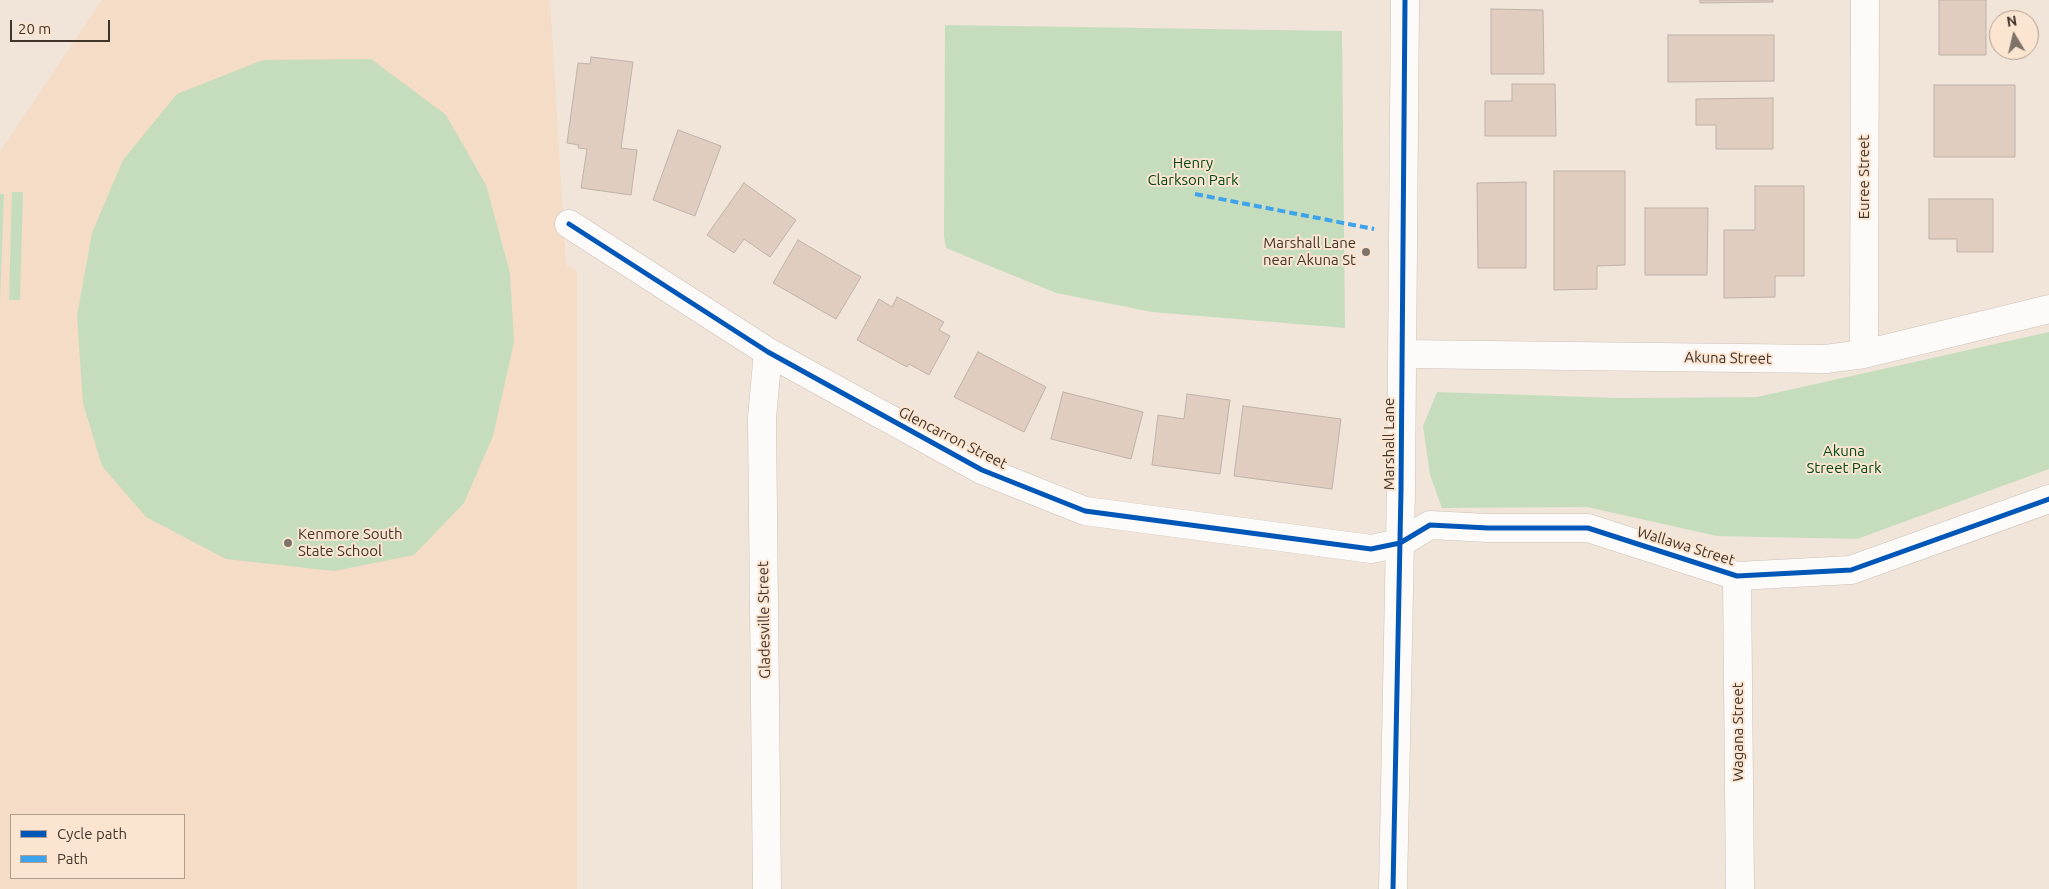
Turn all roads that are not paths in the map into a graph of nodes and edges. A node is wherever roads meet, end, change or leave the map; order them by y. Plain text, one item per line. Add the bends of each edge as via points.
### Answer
1 (1405, 0) edge
2 (1865, 0) edge
3 (570, 224) dead end
4 (2049, 309) edge
5 (768, 352) junction
6 (1402, 354) junction
7 (1864, 354) junction
8 (2049, 499) edge
9 (1400, 543) junction
10 (1737, 576) junction
11 (767, 889) edge
12 (1393, 889) edge
13 (1740, 889) edge

1 - 6 street, Marshall Lane
2 - 7 street, Euree Street
3 - 5 street, Glencarron Street
4 - 7 street, Akuna Street
5 - 9 street, Glencarron Street via 982,470 1085,510 1371,549
5 - 11 street, Gladesville Street via 762,418
6 - 7 street, Akuna Street via 1826,359
6 - 9 street, Marshall Lane
8 - 10 street, Wallawa Street via 1851,570
9 - 10 street, Wallawa Street via 1430,525 1588,528
9 - 12 street, Marshall Lane
10 - 13 street, Wagana Street

